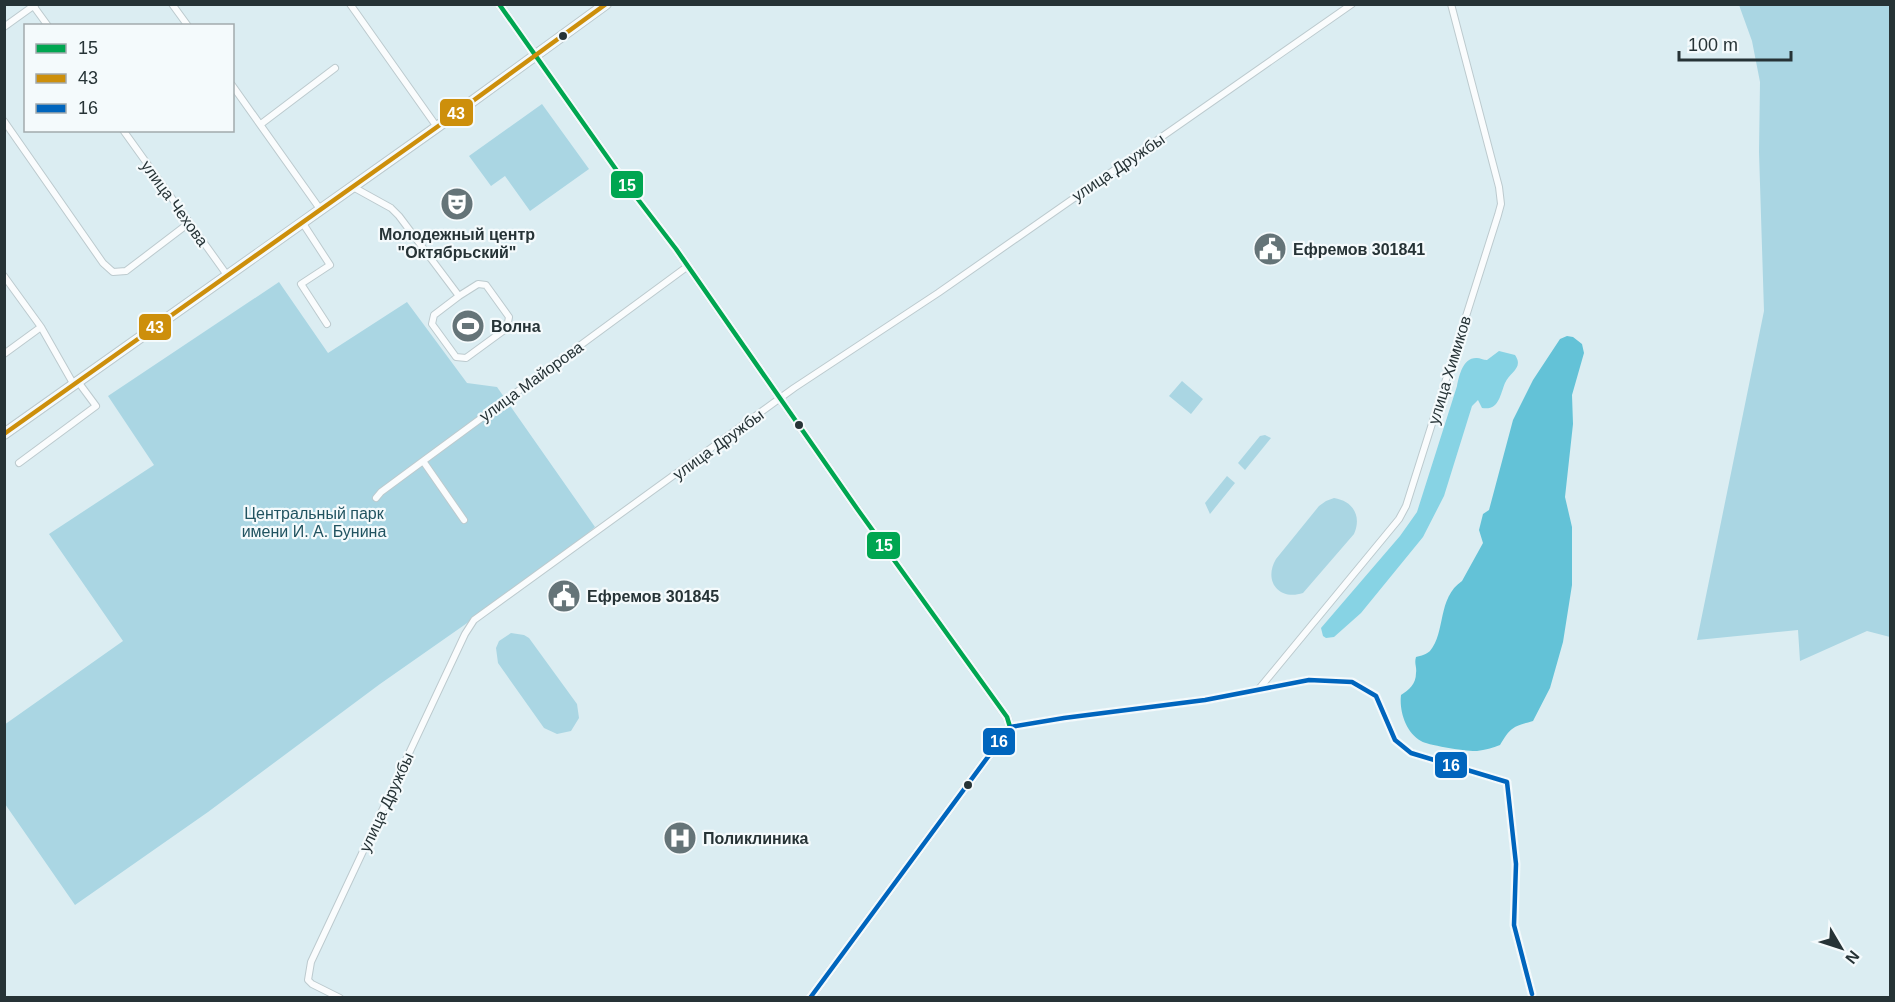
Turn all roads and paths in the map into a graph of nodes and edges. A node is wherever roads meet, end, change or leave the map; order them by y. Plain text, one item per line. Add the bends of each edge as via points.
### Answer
1 (172, 4) edge
2 (350, 4) edge
3 (500, 4) edge
4 (606, 4) edge
5 (1352, 4) edge
6 (1450, 4) edge
7 (34, 5) edge
8 (47, 24) edge
9 (187, 24) edge
10 (4, 27) edge
11 (536, 56) junction
12 (335, 68) dead end
13 (234, 88) edge
14 (4, 122) edge
15 (261, 124) junction
16 (437, 127) junction
17 (124, 132) edge
18 (353, 187) junction
19 (320, 209) junction
20 (302, 222) junction
21 (189, 223) junction
22 (688, 266) junction
23 (227, 275) junction
24 (4, 276) edge
25 (459, 296) junction
26 (327, 324) dead end
27 (41, 327) junction
28 (4, 354) edge
29 (77, 384) junction
30 (780, 399) junction
31 (4, 434) edge
32 (423, 461) junction
33 (19, 463) dead end
34 (376, 498) dead end
35 (464, 520) dead end
36 (1258, 690) junction
37 (1010, 727) junction
38 (1532, 994) dead end
39 (340, 998) edge
40 (810, 998) edge

1 - 9 street
2 - 16 street
3 - 11 street
4 - 11 main road
5 - 30 street, улица Дружбы
6 - 36 street, улица Химиков via 1499,187 1498,215 1406,506
7 - 8 street
7 - 10 street
11 - 16 main road
11 - 22 street
12 - 15 street
13 - 15 street
14 - 21 street via 113,272 126,271
15 - 19 street
16 - 18 main road
17 - 21 street, улица Чехова
18 - 19 main road
18 - 25 street via 399,216
19 - 20 main road
20 - 23 main road
20 - 26 street via 330,265 301,284
21 - 23 street, улица Чехова
22 - 30 street
22 - 32 street, улица Майорова
23 - 29 main road
24 - 27 street
25 - 25 street via 478,284 486,285 509,317 507,328 466,358 456,357 432,324 434,315
27 - 28 street
27 - 29 street
29 - 31 main road
29 - 33 street via 96,406
30 - 37 street
30 - 39 street, улица Дружбы via 474,620 311,962 308,980
32 - 34 street, улица Майорова
32 - 35 street
36 - 37 street
36 - 38 street via 1309,680 1352,682 1376,696 1395,740 1411,753 1507,782 1516,864 1514,925
37 - 40 street

